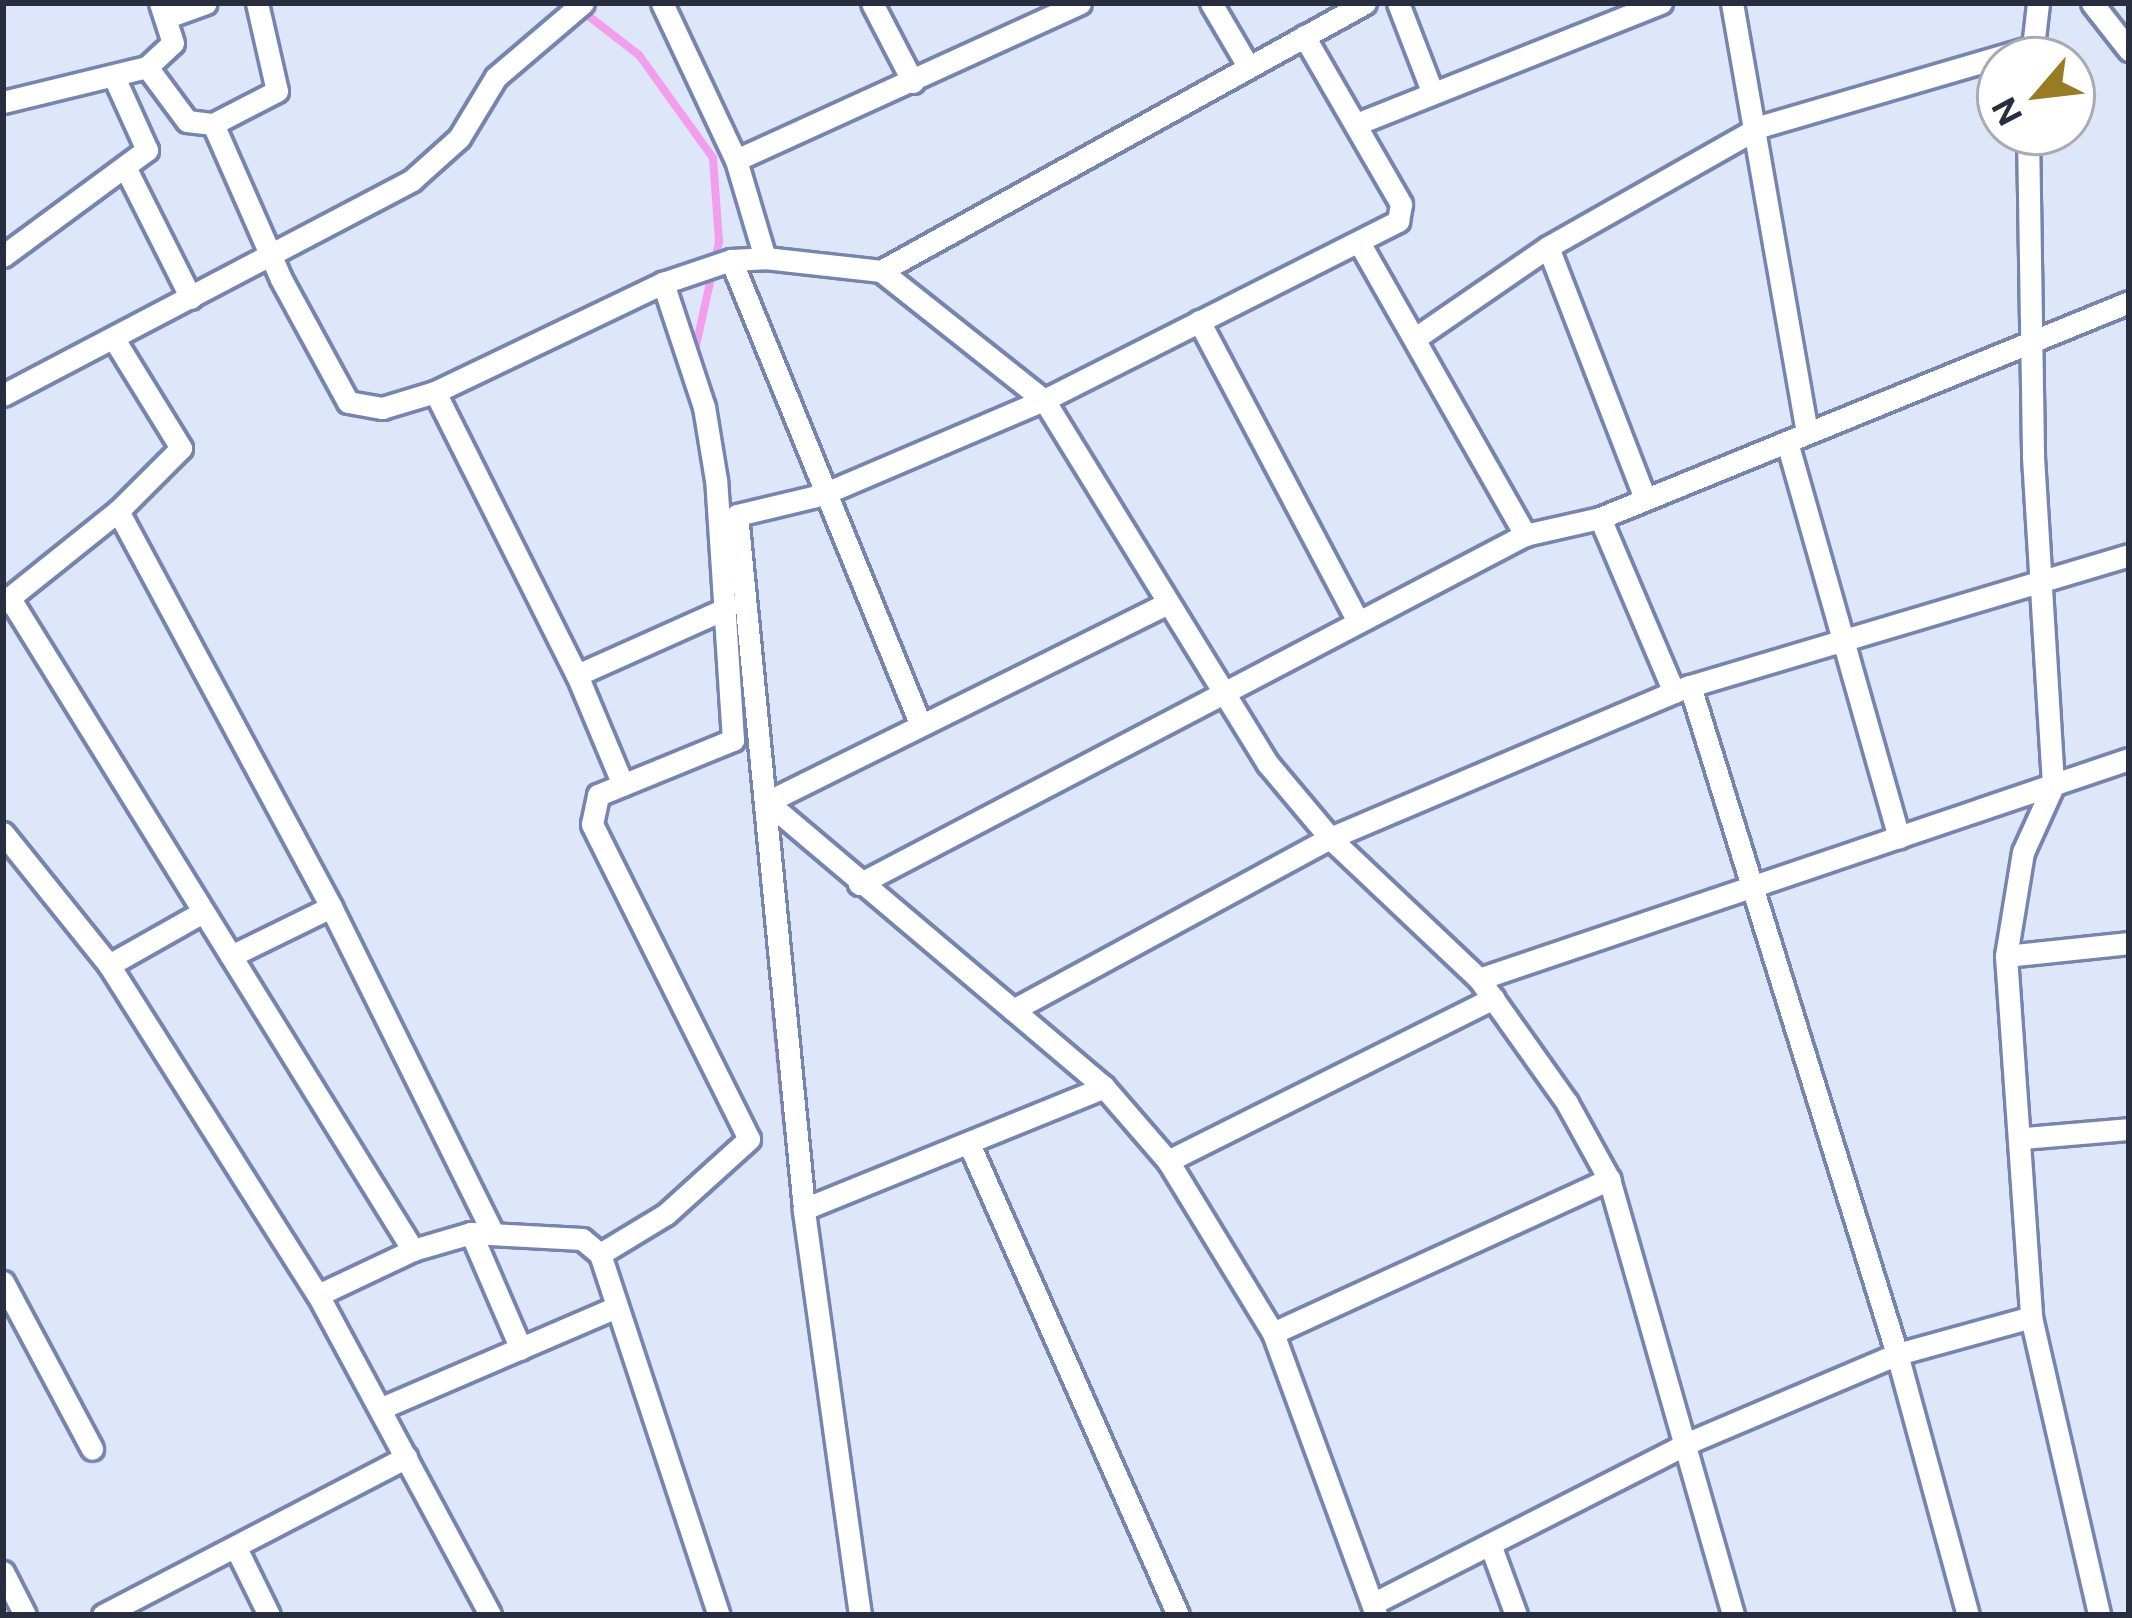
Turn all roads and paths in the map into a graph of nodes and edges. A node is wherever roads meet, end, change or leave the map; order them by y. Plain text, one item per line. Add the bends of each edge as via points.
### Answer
1 (206, 3) edge
2 (257, 3) edge
3 (583, 3) edge
4 (662, 3) edge
5 (872, 3) edge
6 (1080, 3) edge
7 (1211, 3) edge
8 (1365, 3) edge
9 (1398, 3) edge
10 (1661, 3) edge
11 (1732, 3) edge
12 (2038, 3) edge
13 (2092, 3) edge
14 (163, 10) edge
15 (1304, 36) junction
16 (2034, 36) edge
17 (2129, 50) edge
18 (1248, 66) junction
19 (147, 67) junction
20 (1976, 69) edge
21 (115, 79) junction
22 (913, 82) junction
23 (1432, 92) junction
24 (3, 102) edge
25 (213, 124) junction
26 (1359, 124) junction
27 (1759, 127) junction
28 (2029, 156) edge
29 (736, 160) junction
30 (127, 172) junction
31 (1360, 244) junction
32 (1548, 248) junction
33 (6, 251) edge
34 (275, 255) junction
35 (765, 258) junction
36 (731, 260) junction
37 (881, 271) junction
38 (663, 283) junction
39 (191, 298) junction
40 (2129, 302) edge
41 (1198, 321) junction
42 (114, 338) junction
43 (1417, 338) junction
44 (2032, 344) junction
45 (435, 392) junction
46 (3, 395) edge
47 (1044, 400) junction
48 (1797, 437) junction
49 (821, 495) junction
50 (1645, 499) junction
51 (118, 511) junction
52 (1600, 518) junction
53 (1526, 535) junction
54 (2129, 555) edge
55 (2042, 583) junction
56 (6, 600) edge
57 (1165, 605) junction
58 (727, 608) junction
59 (1356, 618) junction
60 (1848, 636) junction
61 (577, 675) junction
62 (1682, 689) junction
63 (1220, 697) junction
64 (920, 722) junction
65 (2129, 759) edge
66 (623, 785) junction
67 (2053, 786) junction
68 (767, 802) junction
69 (3, 833) edge
70 (1899, 837) junction
71 (1330, 838) junction
72 (1749, 883) junction
73 (859, 884) junction
74 (332, 907) junction
75 (201, 913) junction
76 (2129, 943) edge
77 (231, 956) junction
78 (2006, 956) junction
79 (109, 965) junction
80 (1479, 979) junction
81 (1494, 998) junction
82 (1013, 1010) junction
83 (1104, 1087) junction
84 (2129, 1129) edge
85 (2024, 1138) junction
86 (970, 1146) junction
87 (1168, 1161) junction
88 (1609, 1179) junction
89 (804, 1209) junction
90 (482, 1233) junction
91 (412, 1250) junction
92 (600, 1253) junction
93 (3, 1282) edge
94 (318, 1295) junction
95 (616, 1306) junction
96 (2031, 1318) junction
97 (1273, 1333) junction
98 (520, 1349) junction
99 (1897, 1354) junction
100 (384, 1407) junction
101 (1690, 1442) junction
102 (92, 1449) dead end
103 (406, 1457) junction
104 (1490, 1544) junction
105 (237, 1550) junction
106 (3, 1572) edge
107 (1375, 1609) edge
108 (26, 1615) edge
109 (103, 1615) edge
110 (269, 1615) edge
111 (490, 1615) edge
112 (719, 1615) edge
113 (860, 1615) edge
114 (1178, 1615) edge
115 (1516, 1615) edge
116 (1733, 1615) edge
117 (1968, 1615) edge
118 (2099, 1615) edge

1 - 14 street
2 - 25 street via 277,91
3 - 34 street via 496,77 434,164
4 - 29 street
5 - 22 street
6 - 22 street
7 - 18 street
8 - 15 street
9 - 23 street
10 - 23 street
11 - 27 street
12 - 16 street
13 - 17 street
14 - 19 street via 173,43
15 - 18 street
15 - 26 street
18 - 37 street
19 - 21 street
19 - 25 street via 187,121
20 - 27 street
21 - 24 street
21 - 30 street via 149,146
22 - 29 street
23 - 26 street
25 - 34 street
26 - 31 street via 1404,214
27 - 32 street
27 - 48 street
28 - 44 street
29 - 35 street
30 - 33 street
30 - 39 street
31 - 41 street
31 - 43 street
32 - 43 street
32 - 50 street
34 - 39 street
34 - 45 street via 348,402 382,408
35 - 36 street
35 - 37 street
36 - 38 street
36 - 49 street
37 - 47 street
38 - 45 street
38 - 58 street via 704,407
39 - 42 street
40 - 44 street
41 - 47 street
41 - 59 street
42 - 46 street
42 - 51 street via 181,448
43 - 53 street
44 - 48 street
44 - 55 street
45 - 61 street
47 - 49 street
47 - 57 street
48 - 50 street
48 - 60 street
49 - 64 street
49 - 68 street via 737,515
50 - 52 street
51 - 56 street
51 - 74 street
52 - 53 street
52 - 62 street
53 - 59 street
54 - 55 street
55 - 60 street
55 - 67 street
56 - 75 street
57 - 63 street
57 - 64 street
58 - 61 street
58 - 66 street via 731,745
59 - 63 street
60 - 62 street
60 - 70 street
61 - 66 street
62 - 71 street
62 - 72 street
63 - 71 street
63 - 73 street
64 - 68 street
65 - 67 street
66 - 92 street via 598,795 592,824 749,1139 666,1214
67 - 70 street
67 - 78 street via 2023,852
68 - 73 street
68 - 89 street
69 - 79 street
70 - 72 street
71 - 80 street
71 - 82 street
72 - 80 street
72 - 99 street
73 - 82 street
74 - 77 street
74 - 90 street
75 - 77 street
75 - 79 street
76 - 78 street
77 - 91 street
78 - 85 street
79 - 94 street
80 - 81 street
81 - 87 street
81 - 88 street
82 - 83 street
83 - 86 street
83 - 87 street
84 - 85 street
85 - 96 street
86 - 89 street
86 - 114 street
87 - 97 street
88 - 97 street
88 - 101 street
89 - 113 street
90 - 91 street
90 - 92 street via 582,1239
90 - 98 street
91 - 94 street
92 - 95 street
93 - 102 street
94 - 100 street
95 - 98 street
95 - 112 street
96 - 99 street
96 - 118 street
97 - 107 street
98 - 100 street
99 - 101 street
99 - 117 street
100 - 103 street
101 - 104 street
101 - 116 street
103 - 105 street
103 - 111 street
104 - 107 street
104 - 115 street
105 - 109 street
105 - 110 street
106 - 108 street

